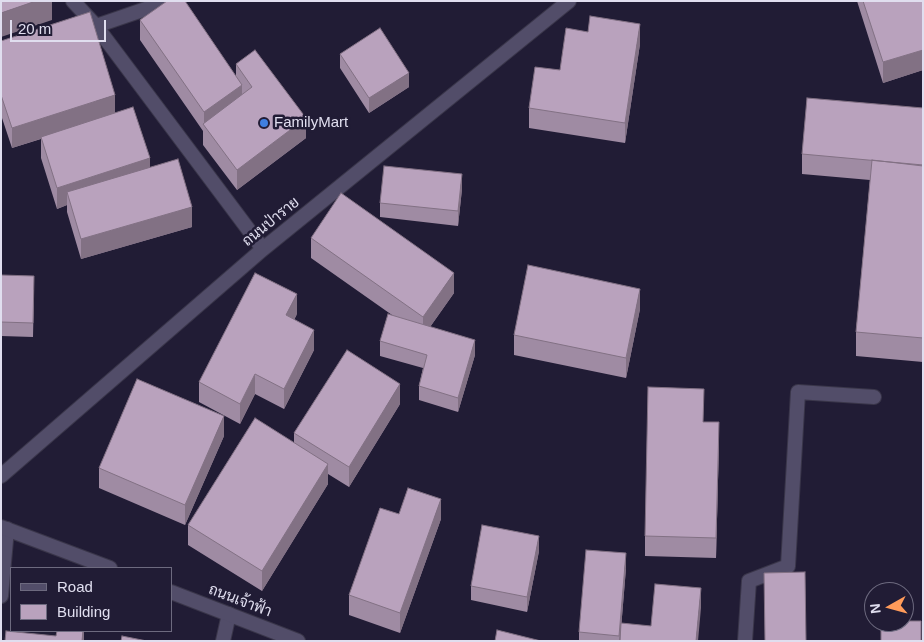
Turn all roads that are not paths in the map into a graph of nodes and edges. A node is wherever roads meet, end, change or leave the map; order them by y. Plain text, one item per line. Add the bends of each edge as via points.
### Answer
1 (73, 1) edge
2 (169, 1) edge
3 (569, 1) edge
4 (96, 26) junction
5 (263, 249) junction
6 (874, 397) dead end
7 (1, 476) edge
8 (4, 528) edge
9 (107, 567) edge
10 (172, 592) edge
11 (1, 596) edge
12 (229, 614) junction
13 (223, 641) edge
14 (298, 641) edge
15 (745, 641) edge

1 - 4 street
2 - 4 street
3 - 5 street, ถนนป่าราย
4 - 5 street
5 - 7 street, ถนนป่าราย
6 - 15 street via 798,392 788,566 749,581
8 - 9 street
8 - 11 street
10 - 12 street, ถนนเจ้าฟ้า
12 - 13 street
12 - 14 street, ถนนเจ้าฟ้า

